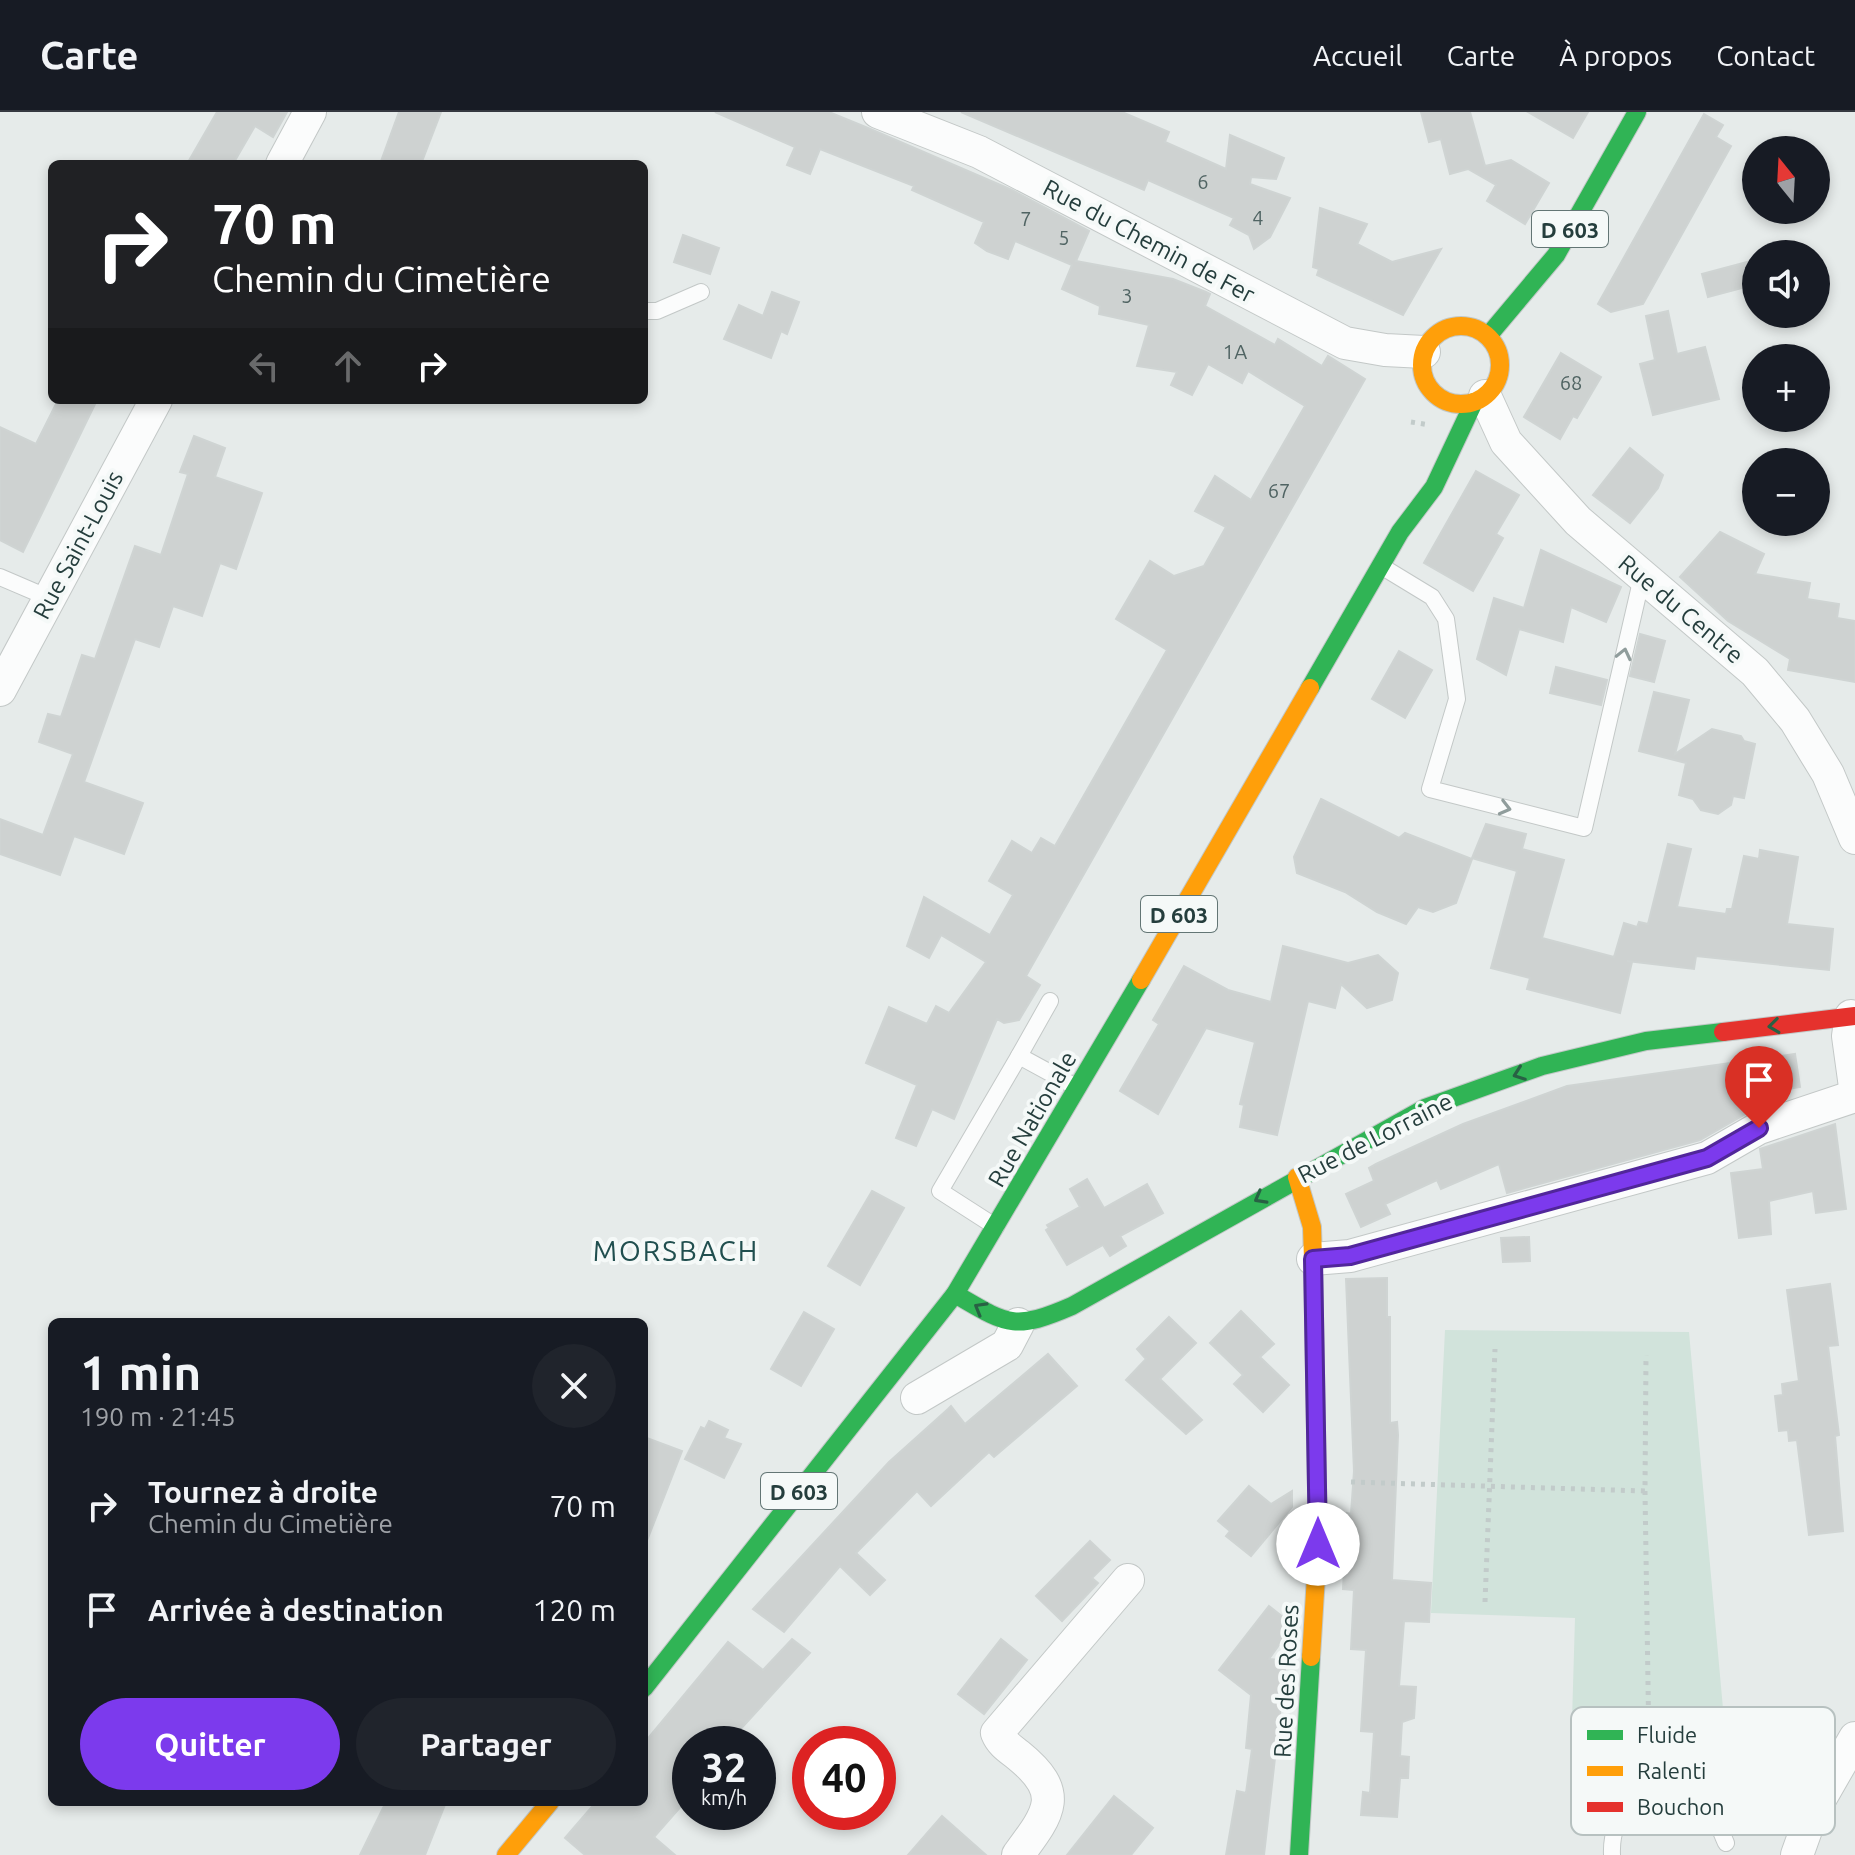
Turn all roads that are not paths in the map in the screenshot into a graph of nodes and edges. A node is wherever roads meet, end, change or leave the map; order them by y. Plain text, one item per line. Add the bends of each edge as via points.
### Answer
1 (310, 112) edge
2 (878, 112) edge
3 (1637, 112) edge
4 (284, 160) edge
5 (701, 292) dead end
6 (648, 311) edge
7 (1488, 336) junction
8 (1424, 352) junction
9 (1480, 399) junction
10 (154, 404) edge
11 (1506, 442) junction
12 (1455, 450) junction
13 (1409, 489) dead end
14 (1400, 532) junction
15 (1380, 565) junction
16 (0, 577) edge
17 (1642, 577) junction
18 (49, 598) junction
19 (0, 690) edge
20 (1855, 838) edge
21 (1050, 1001) dead end
22 (1854, 1015) edge
23 (1019, 1056) junction
24 (1854, 1080) edge
25 (1078, 1088) junction
26 (1297, 1177) junction
27 (996, 1227) junction
28 (1313, 1259) junction
29 (955, 1294) junction
30 (1018, 1324) junction
31 (917, 1398) dead end
32 (1128, 1580) dead end
33 (648, 1683) edge
34 (1855, 1738) edge
35 (1835, 1773) edge
36 (547, 1806) edge
37 (1611, 1835) edge
38 (1721, 1835) edge
39 (1804, 1835) edge
40 (1726, 1843) dead end
41 (506, 1855) edge
42 (1018, 1855) edge
43 (1299, 1855) edge
44 (1612, 1855) edge
45 (1797, 1855) edge

1 - 4 street
2 - 8 street, Rue du Chemin de Fer via 979,152 1345,343
3 - 7 main road, D 603 via 1556,255
5 - 6 lane
7 - 8 main road via 1465,325 1452,326 1430,340
7 - 9 main road via 1501,366 1499,378
8 - 9 main road via 1423,377 1437,405
9 - 11 street, Rue du Centre
9 - 12 main road, Rue Nationale / D 603
10 - 18 street, Rue Saint-Louis
11 - 12 street via 1474,442
11 - 17 street, Rue du Centre via 1578,521
12 - 14 main road, Rue Nationale / D 603 via 1423,508
13 - 14 main road, Rue Nationale / D 603
14 - 15 main road, Rue Nationale / D 603
15 -> 17 lane via 1432,597 1446,619 1457,699 1430,789 1584,828
15 - 25 main road, Rue Nationale / D 603
16 - 18 lane
17 - 20 street, Rue du Centre via 1755,672 1795,720 1828,774
18 - 19 street, Rue Saint-Louis
21 - 23 lane
22 - 24 street via 1848,1036
22 -> 26 main road, Rue de Lorraine via 1646,1041 1542,1066 1425,1108
23 - 25 lane
23 - 27 lane via 940,1191
24 - 28 street via 1707,1158 1350,1256
25 - 27 main road, Rue Nationale / D 603
26 - 28 main road, Rue des Roses via 1312,1227
26 -> 30 main road, Rue de Lorraine via 1072,1306
27 - 29 main road, Rue Nationale / D 603
28 - 43 main road, Rue des Roses via 1318,1544
30 -> 29 main road via 1006,1323
29 - 33 main road, Rue Nationale / D 603
30 - 31 street via 1007,1345
32 - 42 street via 997,1733 1039,1772 1048,1788 1049,1803
34 - 35 street
36 - 41 main road
37 - 44 lane
38 - 40 lane
39 - 45 street

